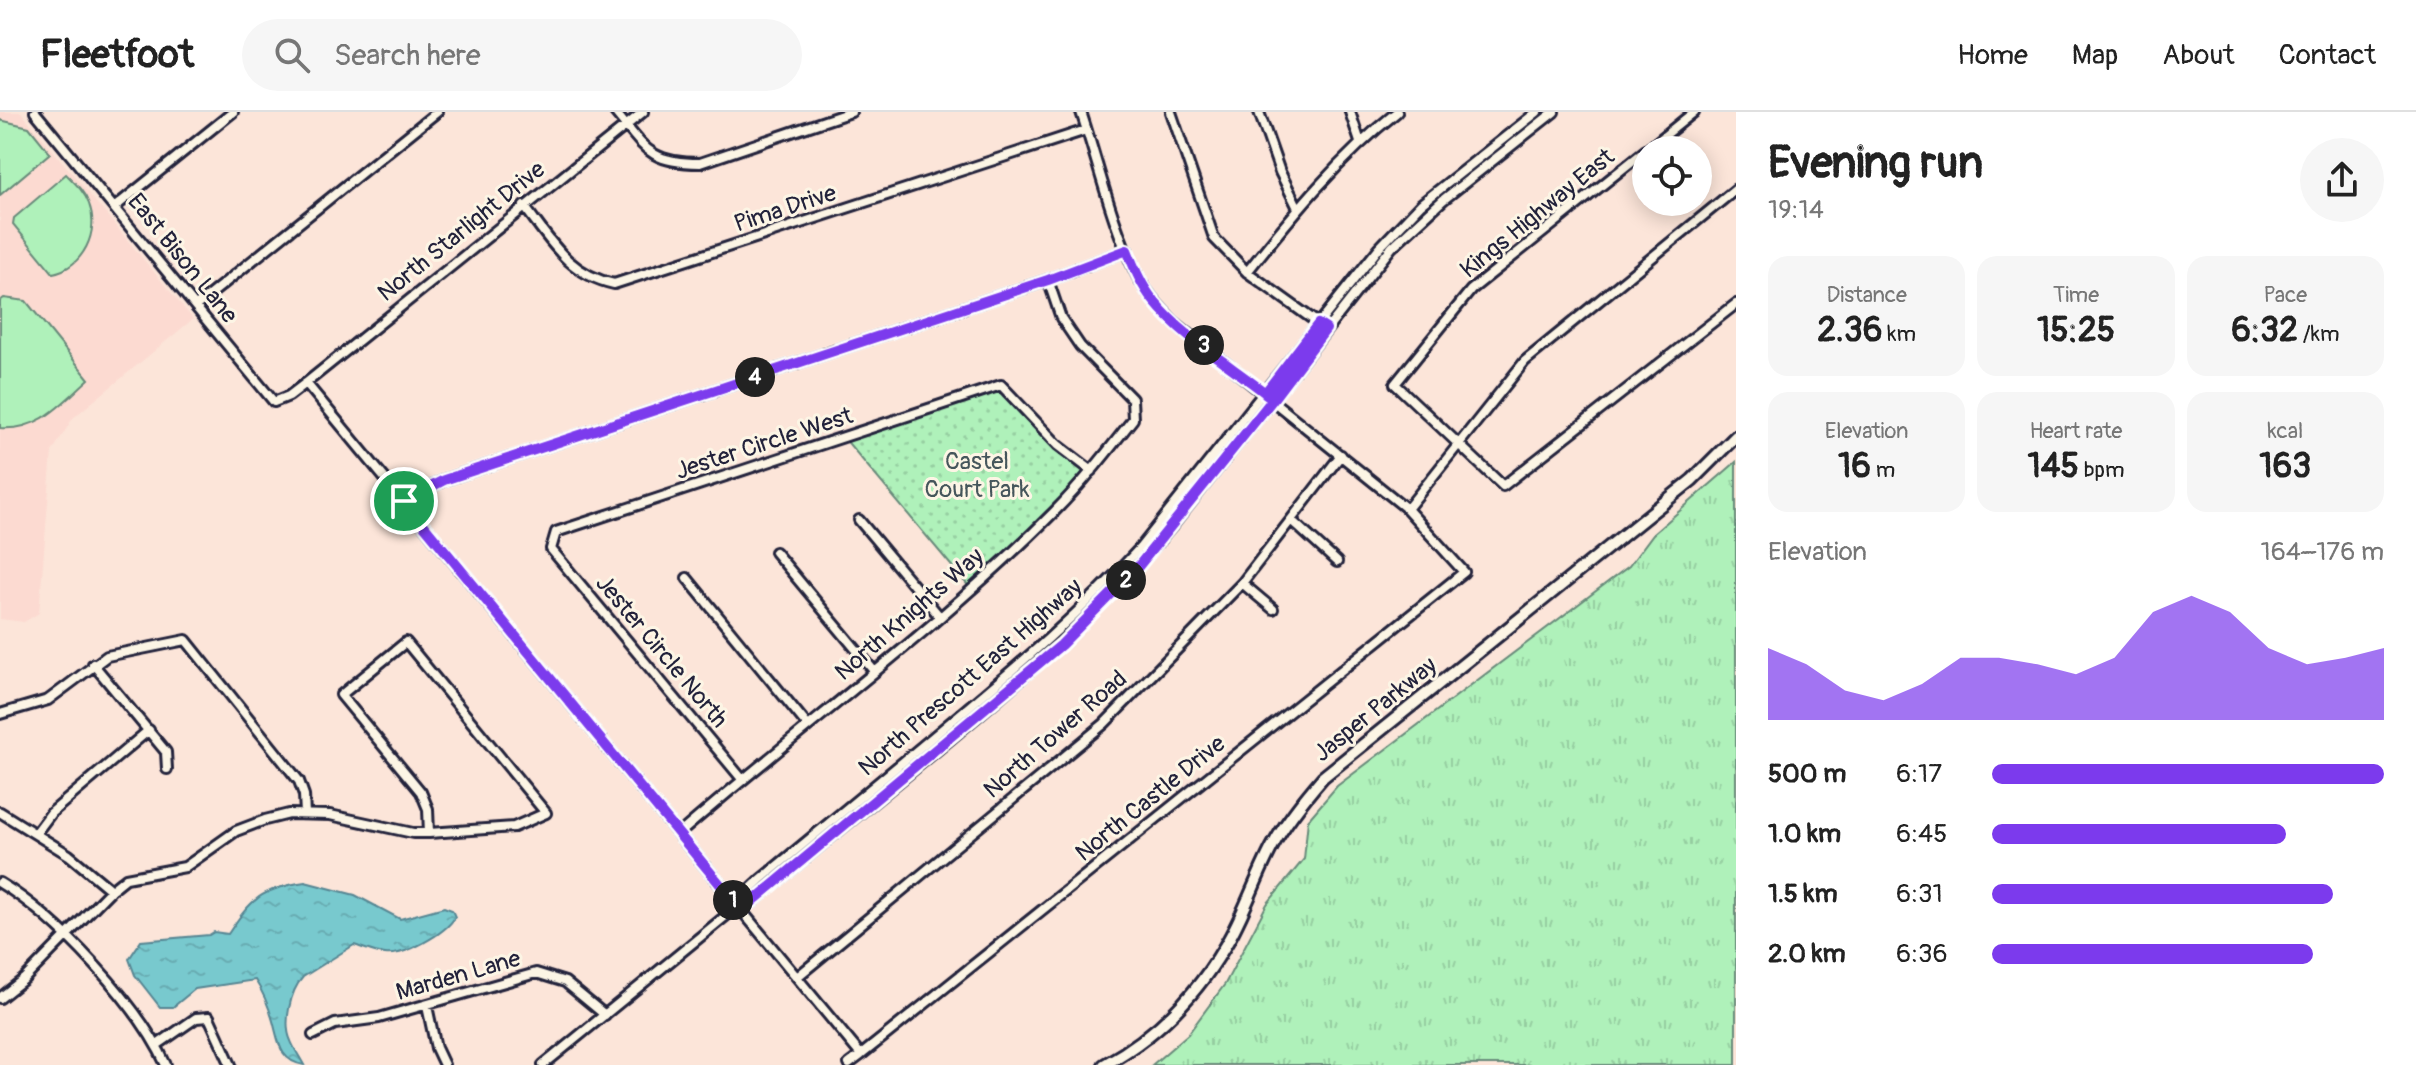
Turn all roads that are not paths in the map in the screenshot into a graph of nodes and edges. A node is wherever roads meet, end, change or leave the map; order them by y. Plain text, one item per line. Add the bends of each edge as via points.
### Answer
1 (35, 112) edge
2 (233, 112) edge
3 (437, 112) edge
4 (615, 112) edge
5 (643, 112) edge
6 (851, 112) edge
7 (1081, 112) edge
8 (1171, 112) edge
9 (1259, 112) edge
10 (1350, 112) edge
11 (1397, 112) edge
12 (1537, 112) edge
13 (1554, 112) edge
14 (1694, 112) edge
15 (626, 125) junction
16 (1086, 130) junction
17 (1664, 136) edge
18 (1360, 142) junction
19 (1632, 161) edge
20 (1470, 165) junction
21 (1477, 173) junction
22 (1736, 189) edge
23 (524, 206) junction
24 (115, 207) junction
25 (1298, 208) junction
26 (1127, 250) junction
27 (1247, 272) junction
28 (1048, 280) junction
29 (1736, 304) edge
30 (196, 306) junction
31 (1322, 326) junction
32 (306, 383) junction
33 (1269, 396) junction
34 (1736, 436) edge
35 (1458, 442) junction
36 (1341, 455) junction
37 (1092, 471) junction
38 (404, 501) junction
39 (1407, 509) junction
40 (859, 520) dead end
41 (1291, 520) junction
42 (551, 549) joint
43 (775, 552) dead end
44 (1337, 562) dead end
45 (687, 578) dead end
46 (1242, 583) junction
47 (1095, 596) junction
48 (1102, 604) junction
49 (1273, 609) dead end
50 (940, 617) junction
51 (93, 664) junction
52 (874, 671) junction
53 (0, 714) edge
54 (808, 726) junction
55 (149, 730) junction
56 (930, 740) junction
57 (937, 749) junction
58 (167, 769) dead end
59 (742, 779) junction
60 (0, 812) edge
61 (305, 814) junction
62 (36, 833) junction
63 (429, 833) junction
64 (679, 834) junction
65 (0, 883) edge
66 (111, 890) junction
67 (738, 906) junction
68 (66, 935) junction
69 (797, 977) junction
70 (0, 998) edge
71 (427, 1006) junction
72 (605, 1015) junction
73 (313, 1035) dead end
74 (157, 1045) junction
75 (861, 1055) junction
76 (849, 1064) edge
77 (166, 1065) edge
78 (231, 1065) edge
79 (444, 1065) edge
80 (543, 1065) edge
81 (1104, 1065) edge

1 - 24 street, East Bison Lane
2 - 24 street
3 - 30 street
4 - 15 street
5 - 15 street, North Starlight Drive
6 - 15 street via 700,163 657,158
7 - 16 street
8 - 27 street via 1214,238
9 - 25 street
10 - 18 street
11 - 18 street
12 - 20 street, North Prescott East Highway
13 - 21 street, North Prescott East Highway
14 - 17 street, Kings Highway East
15 - 23 street, North Starlight Drive
16 - 23 street, Pima Drive via 614,284 573,266
16 - 26 street
18 - 25 street
19 - 35 street, Kings Highway East via 1471,290 1395,384
20 - 21 street
20 - 31 street, North Prescott East Highway via 1421,204 1356,274
21 - 31 street, North Prescott East Highway via 1392,247
22 - 35 street via 1525,361
23 - 32 street, North Starlight Drive
24 - 30 street, East Bison Lane
25 - 27 street
26 - 28 street
26 - 33 street via 1139,279 1173,321
27 - 31 street
28 - 37 street, North Knights Way via 1061,318 1080,346 1132,399 1133,419
28 - 38 street via 444,480
29 - 35 street via 1503,486
30 - 32 street, East Bison Lane via 274,402
31 - 33 street, North Prescott East Highway
32 - 38 street
33 - 36 street
33 - 47 street, North Prescott East Highway
33 - 48 street, North Prescott East Highway via 1164,536
34 - 81 main road, Jasper Parkway via 1692,480 1323,777 1272,848 1210,972 1147,1037
35 - 39 street
36 - 39 street
36 - 41 street, North Tower Road
37 - 42 street, Jester Circle West via 1058,445 1001,385 556,532
37 - 50 street, North Knights Way
38 - 64 street
39 - 75 street, North Castle Drive via 1464,572
40 - 50 street
41 - 44 street
41 - 46 street, North Tower Road
42 - 59 street, Jester Circle North
43 - 52 street
45 - 54 street
46 - 49 street
46 - 69 street, North Tower Road via 1104,724
47 - 48 street
47 - 56 street, North Prescott East Highway
48 - 57 street, North Prescott East Highway
50 - 52 street, North Knights Way
51 - 53 street via 48,700
51 - 55 street
51 - 61 street via 107,656 186,640 299,781
52 - 54 street, North Knights Way
54 - 59 street, North Knights Way
55 - 58 street via 166,752
55 - 62 street via 51,813
56 - 57 street
56 - 67 street, North Prescott East Highway via 760,880
57 - 67 street, North Prescott East Highway via 752,902
59 - 64 street, North Knights Way
60 - 62 street
61 - 63 street
61 - 66 street via 236,831 185,867 126,878
62 - 66 street
63 - 63 street via 514,827 546,813 406,642 341,695 421,792
64 - 67 street
65 - 68 street
66 - 68 street
67 - 69 street
67 - 72 street, North Prescott East Highway
68 - 70 street
68 - 74 street
69 - 75 street
71 - 72 street, Marden Lane via 536,973 565,982
71 - 73 street, Marden Lane via 335,1024
71 - 79 street
72 - 80 street, North Prescott East Highway
74 - 77 street
74 - 78 street via 196,1018 209,1017
75 - 76 street, North Castle Drive

